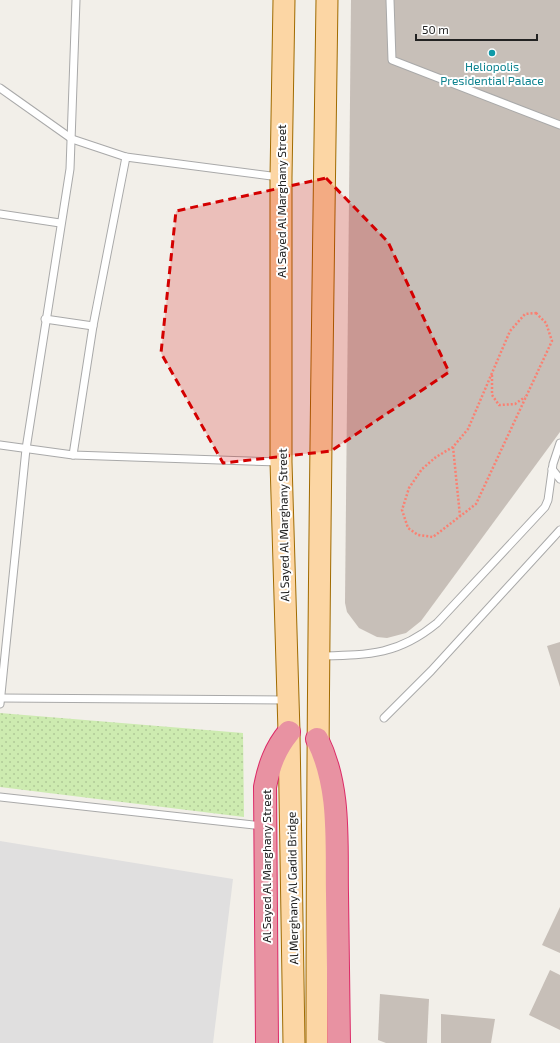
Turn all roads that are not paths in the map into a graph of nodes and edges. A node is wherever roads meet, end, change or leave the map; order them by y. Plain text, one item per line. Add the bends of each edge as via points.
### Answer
1 (76, 0) edge
2 (284, 0) edge
3 (327, 0) edge
4 (390, 0) edge
5 (0, 88) edge
6 (560, 125) edge
7 (72, 139) junction
8 (126, 157) junction
9 (281, 177) junction
10 (0, 214) edge
11 (60, 223) junction
12 (45, 319) junction
13 (93, 326) junction
14 (560, 443) edge
15 (0, 445) edge
16 (26, 449) junction
17 (73, 455) junction
18 (281, 462) junction
19 (552, 470) junction
20 (560, 479) edge
21 (560, 530) edge
22 (319, 656) junction
23 (0, 700) edge
24 (288, 700) junction
25 (318, 701) junction
26 (384, 718) dead end
27 (289, 732) junction
28 (317, 739) junction
29 (0, 797) edge
30 (265, 826) junction
31 (267, 1043) edge
32 (294, 1043) edge
33 (317, 1043) edge
34 (339, 1043) edge

1 - 7 lane
2 - 9 main road, Al Sayed Al Marghany Street
3 - 22 main road
4 - 6 lane via 392,60
5 - 7 lane
7 - 8 lane
7 - 11 lane via 70,169
8 - 9 lane
8 - 13 lane
9 - 18 main road, Al Sayed Al Marghany Street
10 - 11 lane
11 - 12 lane
12 - 13 lane
12 - 16 lane
13 - 17 lane
14 - 19 lane
15 - 16 lane
16 - 17 lane
16 - 23 lane
17 - 18 lane
18 - 24 main road, Al Sayed Al Marghany Street
19 - 20 lane
19 - 22 lane via 545,507 430,628 410,641 383,652
21 - 26 lane via 431,671
22 - 25 main road
23 - 24 lane
24 - 25 main road
24 - 27 main road, Al Sayed Al Marghany Street
25 - 28 main road
27 - 30 highway, Al Sayed Al Marghany Street via 279,744 268,771 265,787
27 - 32 main road, Al Merghany Al Gadid Bridge
28 - 33 main road, Al Merghany Al Gadid Bridge
28 - 34 highway via 330,771 336,815
29 - 30 lane
30 - 31 highway, Al Sayed Al Marghany Street

